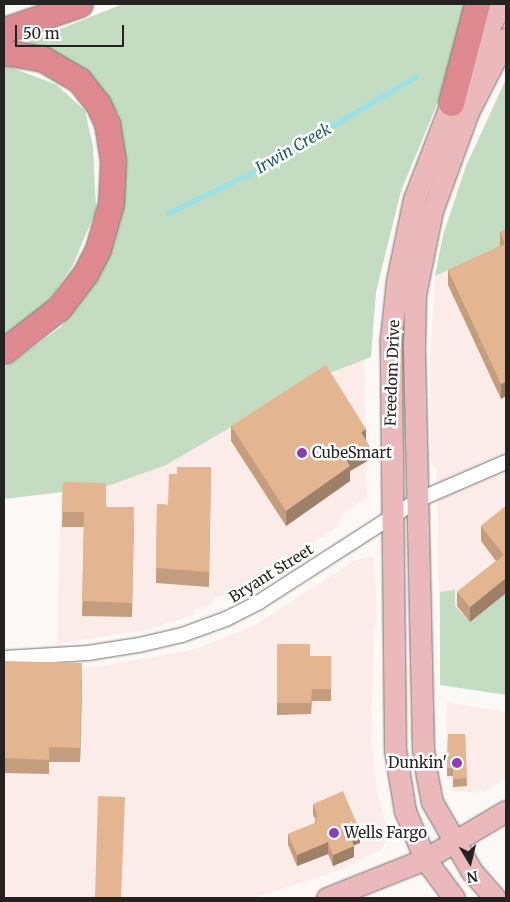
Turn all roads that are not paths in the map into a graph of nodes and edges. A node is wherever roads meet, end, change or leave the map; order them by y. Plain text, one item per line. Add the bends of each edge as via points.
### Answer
1 (80, 4) edge
2 (477, 4) edge
3 (501, 4) edge
4 (4, 30) edge
5 (506, 38) edge
6 (4, 52) edge
7 (451, 103) junction
8 (4, 350) edge
9 (506, 462) edge
10 (418, 500) junction
11 (394, 515) junction
12 (4, 658) edge
13 (506, 811) edge
14 (455, 842) junction
15 (425, 859) junction
16 (327, 898) edge
17 (454, 898) edge
18 (495, 898) edge

1 - 4 highway
2 - 7 highway
3 - 7 main road, Freedom Drive
5 - 10 main road, Freedom Drive via 468,112 432,211 421,261 415,295 414,347
6 - 8 highway via 43,59 62,68 82,84 98,104 107,123 113,161 111,203 98,249 85,274 59,308
7 - 11 main road, Freedom Drive via 414,199 397,282 389,396
9 - 10 street, Bryant Street
10 - 11 street, Bryant Street
10 - 14 main road, Freedom Drive via 423,748 432,802
11 - 12 street, Bryant Street via 259,602 209,626 182,635 88,653
11 - 15 main road, Freedom Drive via 395,750 405,811
13 - 14 main road
14 - 15 main road
14 - 18 main road, Freedom Drive via 472,872
15 - 16 main road
15 - 17 main road, Freedom Drive

